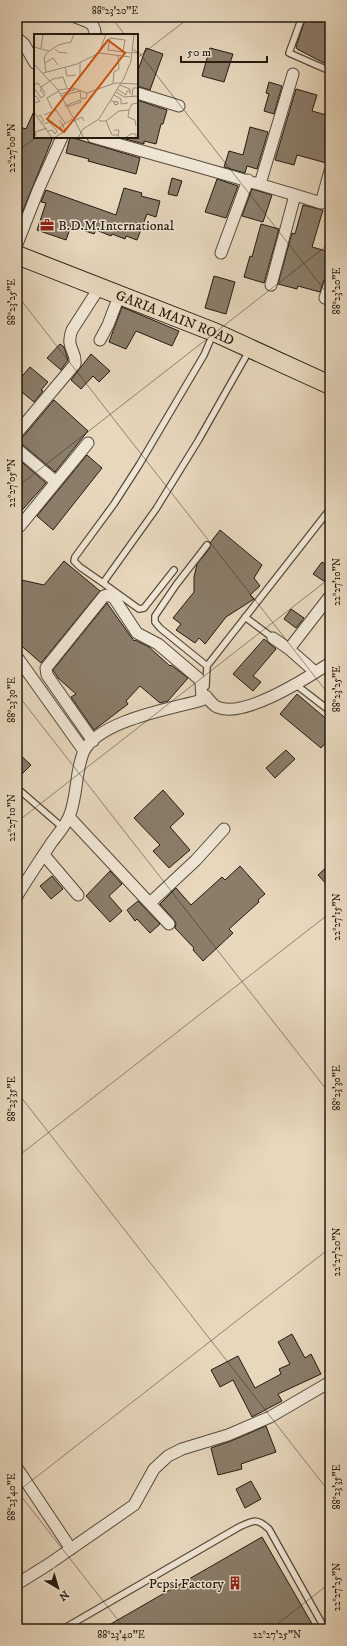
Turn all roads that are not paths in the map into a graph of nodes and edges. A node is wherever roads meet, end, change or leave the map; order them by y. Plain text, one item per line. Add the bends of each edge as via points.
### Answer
1 (75, 17) edge
2 (302, 17) edge
3 (95, 34) edge
4 (17, 38) edge
5 (34, 61) edge
6 (330, 71) edge
7 (293, 74) dead end
8 (138, 93) edge
9 (179, 106) dead end
10 (62, 138) edge
11 (97, 138) edge
12 (330, 171) edge
13 (248, 180) junction
14 (260, 184) junction
15 (295, 195) junction
16 (325, 204) edge
17 (17, 244) edge
18 (221, 254) dead end
19 (17, 255) edge
20 (330, 284) edge
21 (271, 285) dead end
22 (99, 288) junction
23 (119, 296) junction
24 (325, 298) dead end
25 (214, 332) junction
26 (100, 340) dead end
27 (250, 349) junction
28 (330, 385) edge
29 (17, 433) edge
30 (88, 443) dead end
31 (17, 449) edge
32 (56, 482) junction
33 (330, 509) edge
34 (20, 526) dead end
35 (207, 544) dead end
36 (174, 570) dead end
37 (103, 583) junction
38 (330, 596) edge
39 (245, 617) junction
40 (273, 638) joint
41 (289, 649) junction
42 (17, 657) edge
43 (330, 663) edge
44 (207, 666) junction
45 (315, 672) junction
46 (295, 684) junction
47 (204, 698) junction
48 (330, 711) edge
49 (93, 741) junction
50 (84, 751) junction
51 (17, 788) edge
52 (69, 817) junction
53 (62, 827) junction
54 (224, 829) dead end
55 (44, 855) junction
56 (78, 895) dead end
57 (17, 896) edge
58 (150, 903) junction
59 (169, 924) dead end
60 (330, 1382) edge
61 (17, 1468) edge
62 (71, 1549) junction
63 (17, 1584) edge
64 (63, 1629) edge
65 (325, 1629) edge

1 - 3 street via 92,24
2 - 6 lane via 289,53
4 - 5 street via 24,44
7 - 14 street
8 - 9 street
10 - 17 street
11 - 13 street
12 - 16 street
13 - 14 street
13 - 18 street
14 - 15 street
15 - 16 street
15 - 21 street
19 - 22 main road, GARIA MAIN ROAD
20 - 24 street
22 - 23 main road, GARIA MAIN ROAD
22 - 29 street via 72,330 70,337 75,364
23 - 25 main road, GARIA MAIN ROAD
23 - 26 street
25 - 27 main road, GARIA MAIN ROAD
25 - 37 lane via 204,355 139,465 75,557 74,561 80,567
27 - 28 main road, GARIA MAIN ROAD
27 - 37 lane via 156,509
30 - 32 street
31 - 32 street
32 - 34 street
33 - 39 lane
35 - 44 lane via 155,616 160,628
36 - 37 lane via 142,610
38 - 41 street
39 - 40 lane
39 - 44 lane
40 - 41 street
41 - 45 street
42 - 50 street
43 - 45 street
44 - 47 lane
45 - 46 street
46 - 47 street via 260,702 239,709 218,707
46 - 48 lane
47 - 49 street via 127,721
47 - 49 street via 198,678 158,644 137,633 114,598 104,596 46,668 47,675
49 - 50 street
50 - 52 street
51 - 53 lane
52 - 53 street
52 - 58 street
53 - 55 street
54 - 58 street via 196,860
55 - 56 street
55 - 57 street
58 - 59 street
60 - 62 street via 256,1423 168,1456 154,1469 134,1505
61 - 62 street
62 - 63 street
64 - 65 lane via 253,1521 261,1522 269,1529

